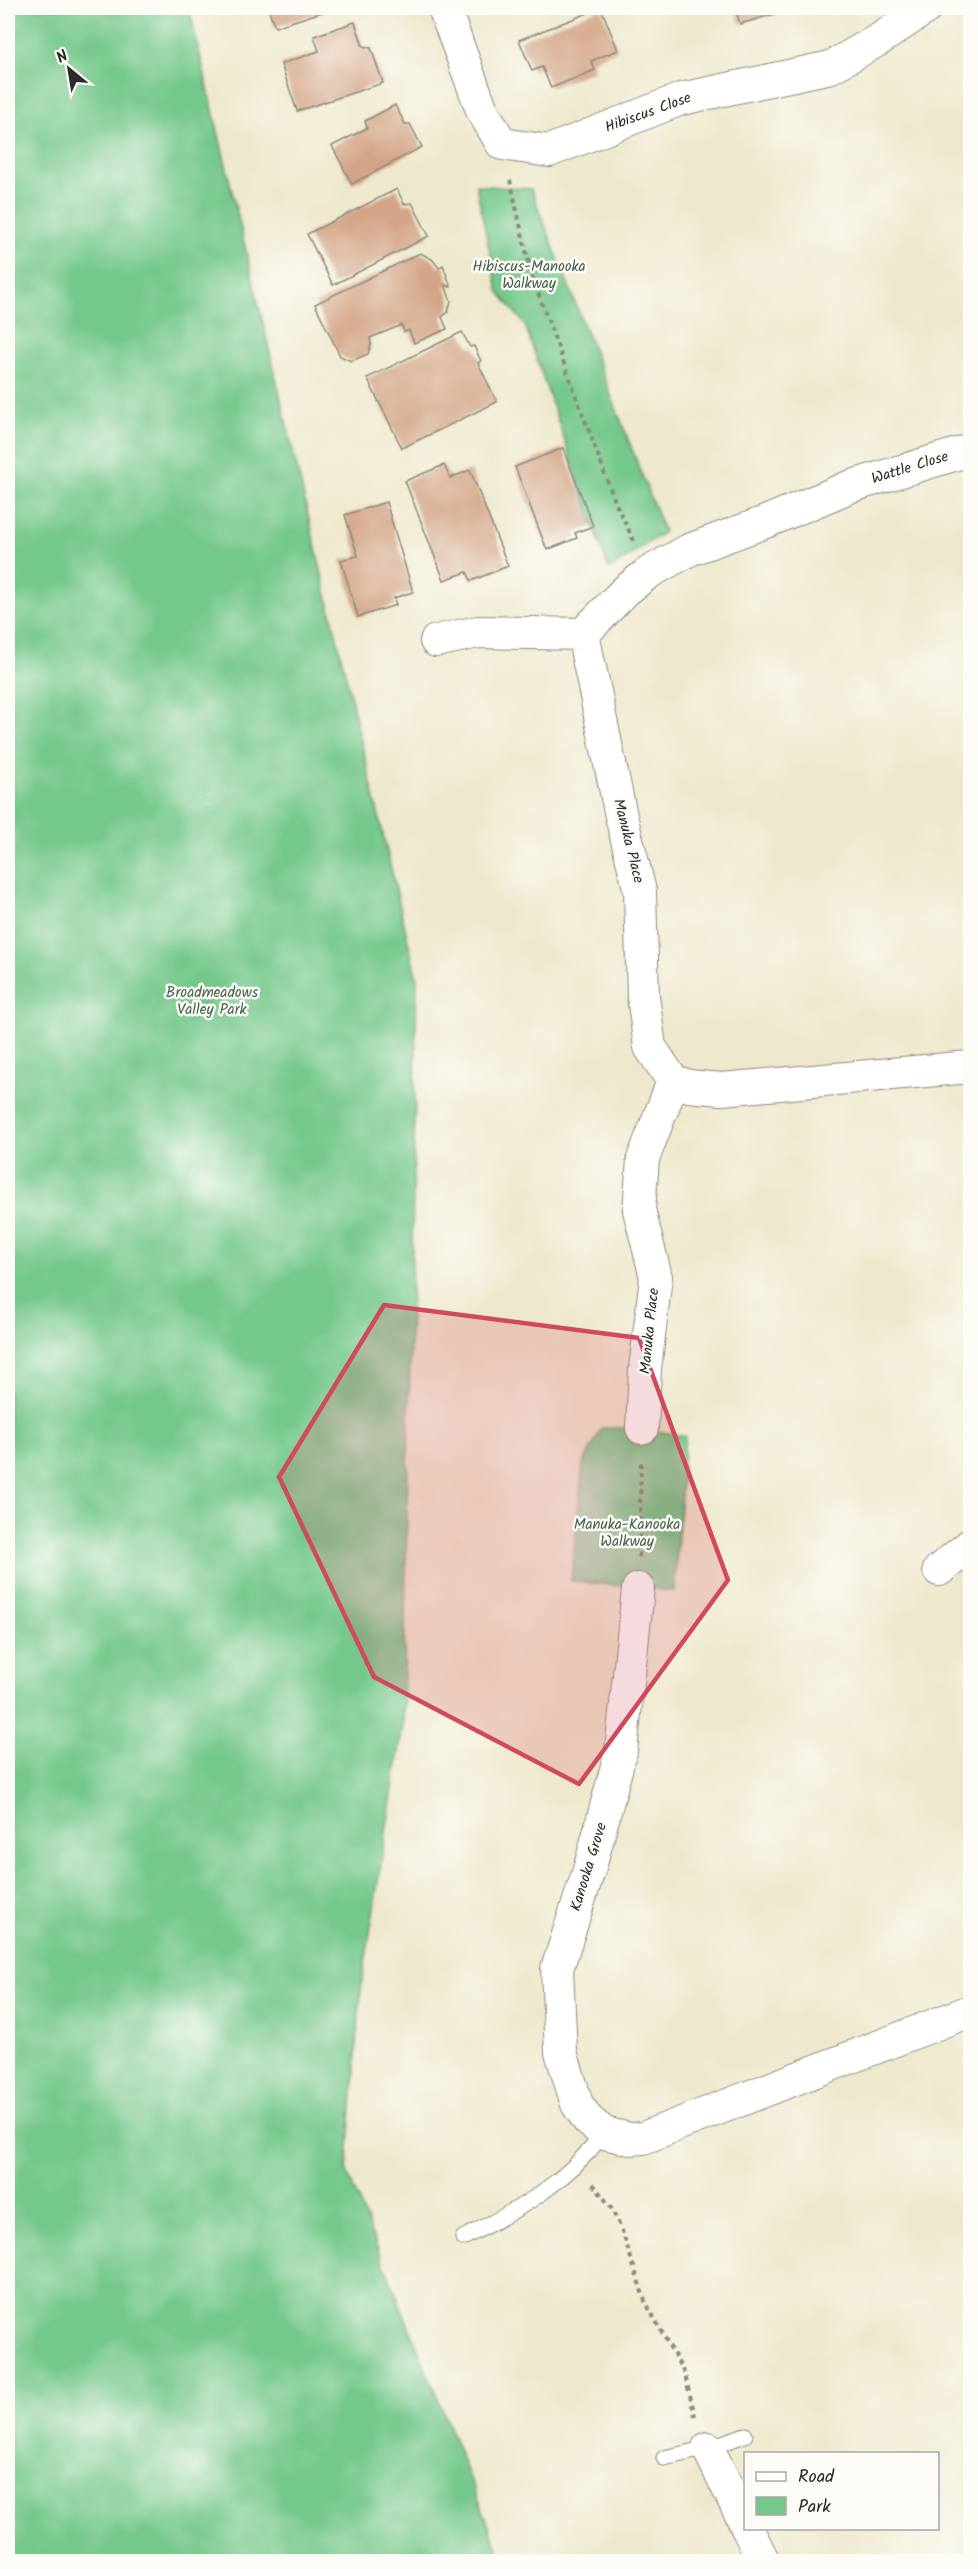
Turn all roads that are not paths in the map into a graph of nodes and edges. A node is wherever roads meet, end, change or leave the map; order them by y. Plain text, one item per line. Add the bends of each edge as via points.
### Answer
1 (444, 8) edge
2 (926, 8) edge
3 (970, 450) edge
4 (583, 634) junction
5 (436, 640) dead end
6 (970, 1067) edge
7 (673, 1081) junction
8 (642, 1428) road end
9 (970, 1545) edge
10 (939, 1570) dead end
11 (638, 1589) road end
12 (970, 2011) edge
13 (604, 2133) junction
14 (463, 2238) dead end
15 (745, 2435) dead end
16 (708, 2448) junction
17 (664, 2458) dead end
18 (744, 2523) edge
19 (748, 2530) edge
20 (764, 2562) edge

1 - 2 street, Hibiscus Close via 482,110 502,144 549,151 681,99 831,67
3 - 4 street, Wattle Close via 849,487 689,550 625,591
4 - 5 street via 478,632
4 - 7 street, Manuka Place via 640,891 643,996 650,1047
6 - 7 street via 722,1089
7 - 8 street, Manuka Place via 643,1159 639,1210 656,1277
9 - 10 street
11 - 13 street, Kanooka Grove via 621,1751 557,1969 561,2052 577,2104
12 - 13 street via 643,2138
13 - 14 lane via 578,2164 531,2202
15 - 16 lane
16 - 17 lane
16 - 18 street
19 - 20 street

